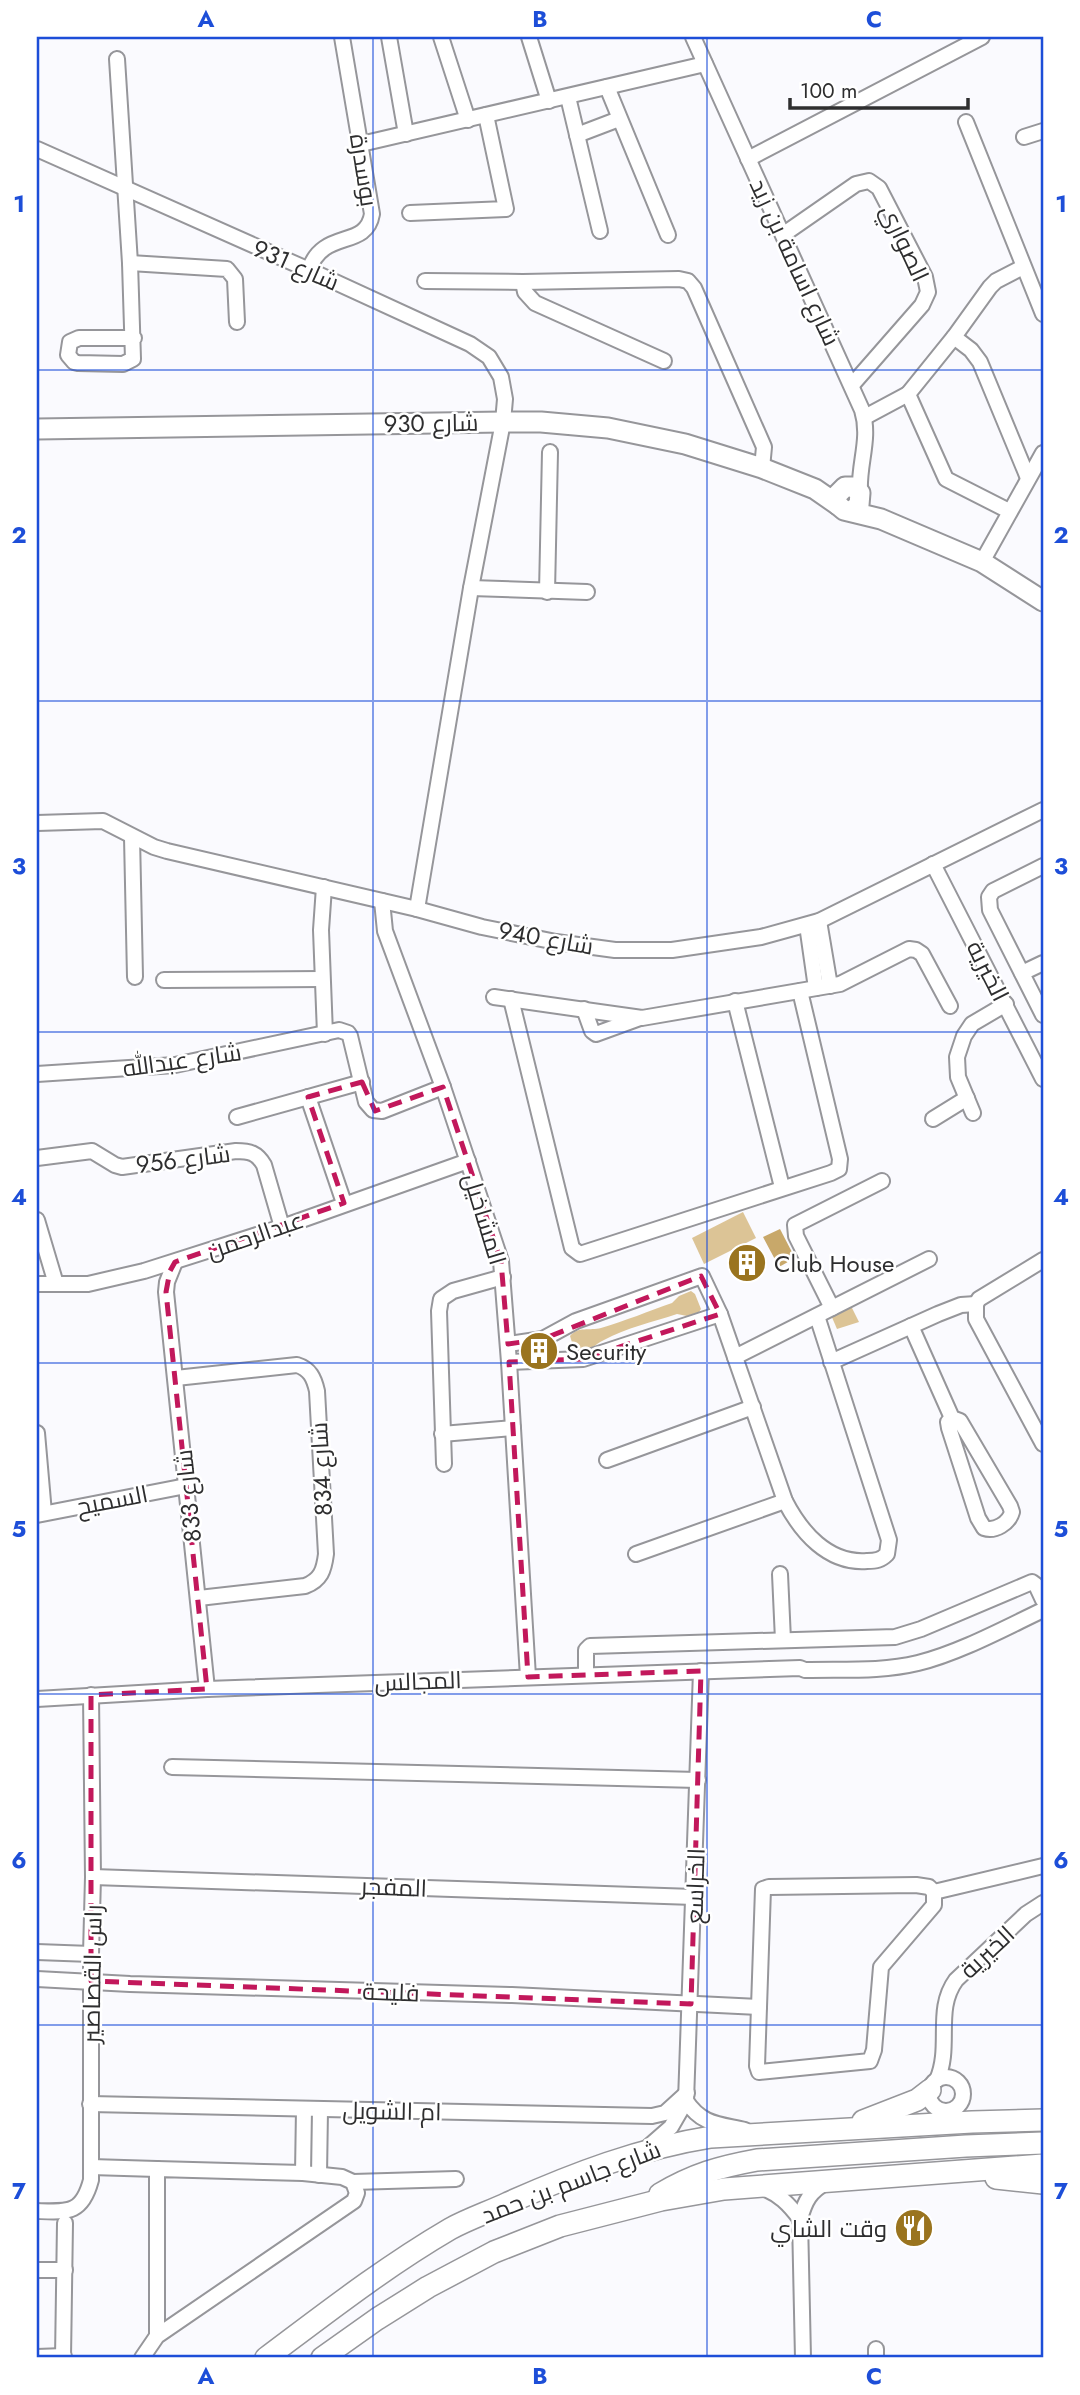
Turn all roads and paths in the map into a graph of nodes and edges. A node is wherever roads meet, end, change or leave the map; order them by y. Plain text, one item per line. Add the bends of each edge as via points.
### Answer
1 (342, 37) edge
2 (389, 37) edge
3 (441, 37) edge
4 (529, 37) edge
5 (693, 37) edge
6 (982, 37) edge
7 (117, 59) dead end
8 (705, 64) junction
9 (607, 88) junction
10 (568, 97) junction
11 (549, 101) junction
12 (486, 115) junction
13 (619, 119) junction
14 (468, 120) junction
15 (966, 122) dead end
16 (1043, 131) edge
17 (406, 134) junction
18 (577, 135) junction
19 (1024, 137) dead end
20 (361, 144) junction
21 (37, 149) edge
22 (748, 159) junction
23 (125, 190) junction
24 (410, 213) dead end
25 (600, 231) dead end
26 (784, 234) junction
27 (668, 235) dead end
28 (130, 263) junction
29 (1023, 267) junction
30 (309, 270) junction
31 (425, 281) dead end
32 (523, 282) junction
33 (1043, 314) edge
34 (237, 323) dead end
35 (954, 337) junction
36 (134, 338) dead end
37 (664, 361) dead end
38 (852, 385) junction
39 (908, 394) junction
40 (864, 417) junction
41 (503, 422) junction
42 (37, 429) edge
43 (550, 452) dead end
44 (1043, 453) edge
45 (762, 468) junction
46 (1028, 478) junction
47 (849, 497) junction
48 (1009, 511) junction
49 (982, 562) junction
50 (471, 588) junction
51 (547, 592) junction
52 (587, 592) dead end
53 (1042, 597) edge
54 (1043, 810) edge
55 (37, 824) edge
56 (132, 837) junction
57 (933, 864) junction
58 (1043, 866) edge
59 (324, 887) junction
60 (382, 901) junction
61 (417, 909) junction
62 (813, 923) junction
63 (1043, 964) edge
64 (1022, 973) junction
65 (135, 978) dead end
66 (322, 979) junction
67 (164, 980) dead end
68 (823, 987) junction
69 (800, 991) junction
70 (494, 997) dead end
71 (511, 999) junction
72 (735, 1001) junction
73 (1006, 1004) junction
74 (950, 1006) dead end
75 (584, 1009) junction
76 (1043, 1015) edge
77 (642, 1018) junction
78 (325, 1034) junction
79 (37, 1074) edge
80 (1043, 1079) edge
81 (362, 1082) junction
82 (443, 1087) junction
83 (308, 1097) junction
84 (967, 1098) junction
85 (973, 1113) dead end
86 (237, 1117) dead end
87 (933, 1119) dead end
88 (37, 1158) edge
89 (468, 1161) junction
90 (882, 1181) dead end
91 (782, 1187) junction
92 (344, 1203) junction
93 (37, 1220) edge
94 (282, 1227) junction
95 (929, 1259) dead end
96 (1043, 1260) edge
97 (175, 1262) junction
98 (144, 1272) junction
99 (503, 1277) junction
100 (37, 1284) edge
101 (56, 1284) junction
102 (167, 1303) junction
103 (976, 1304) junction
104 (832, 1308) junction
105 (720, 1314) junction
106 (817, 1316) junction
107 (911, 1326) junction
108 (560, 1330) junction
109 (508, 1344) junction
110 (735, 1357) junction
111 (572, 1360) junction
112 (509, 1362) junction
113 (831, 1362) junction
114 (176, 1378) junction
115 (753, 1407) junction
116 (952, 1418) junction
117 (513, 1428) junction
118 (37, 1433) edge
119 (442, 1434) junction
120 (1043, 1444) edge
121 (607, 1460) dead end
122 (444, 1464) dead end
123 (186, 1486) junction
124 (785, 1501) junction
125 (40, 1514) edge
126 (636, 1554) dead end
127 (780, 1574) dead end
128 (198, 1598) junction
129 (1043, 1601) edge
130 (1043, 1610) edge
131 (783, 1640) junction
132 (800, 1668) junction
133 (701, 1671) junction
134 (586, 1675) junction
135 (528, 1677) junction
136 (207, 1689) junction
137 (91, 1695) junction
138 (37, 1699) edge
139 (172, 1767) dead end
140 (698, 1780) junction
141 (1043, 1866) edge
142 (93, 1877) junction
143 (934, 1892) junction
144 (694, 1897) junction
145 (1043, 1903) edge
146 (37, 1952) edge
147 (91, 1954) junction
148 (37, 1979) edge
149 (91, 1980) junction
150 (691, 2004) junction
151 (759, 2007) junction
152 (945, 2052) junction
153 (953, 2079) junction
154 (933, 2085) junction
155 (686, 2097) junction
156 (90, 2104) junction
157 (304, 2109) junction
158 (320, 2110) junction
159 (1043, 2120) edge
160 (839, 2129) junction
161 (762, 2134) junction
162 (1043, 2143) edge
163 (643, 2152) junction
164 (1043, 2165) edge
165 (90, 2167) junction
166 (158, 2169) junction
167 (964, 2170) junction
168 (303, 2173) junction
169 (319, 2175) junction
170 (456, 2179) dead end
171 (834, 2179) junction
172 (353, 2182) junction
173 (1043, 2183) edge
174 (756, 2186) junction
175 (640, 2205) junction
176 (37, 2211) edge
177 (800, 2219) junction
178 (65, 2223) dead end
179 (37, 2270) edge
180 (65, 2270) junction
181 (157, 2336) junction
182 (37, 2357) edge
183 (64, 2357) edge
184 (142, 2358) edge
185 (266, 2358) edge
186 (322, 2358) edge
187 (803, 2358) edge

1 - 20 street, بوسدرة
2 - 17 street
3 - 14 street
4 - 11 street
5 - 8 street, شارع اسامة بن زيد
6 - 22 street
7 - 23 street
8 - 9 street
8 - 22 street, شارع اسامة بن زيد
9 - 10 street
9 - 13 street
10 - 11 street
10 - 18 street
11 - 12 street
12 - 14 street
12 - 24 street via 506,209
13 - 18 street
13 - 27 street
14 - 17 street
15 - 29 street
16 - 19 street
17 - 20 street
18 - 25 street
20 - 30 street, بوسدرة via 371,219 362,232 320,250
21 - 23 street, شارع 931
22 - 26 street, شارع اسامة بن زيد
23 - 28 street
23 - 30 street, شارع 931
26 - 38 street, شارع اسامة بن زيد
26 - 38 street, الصواري via 856,184 869,181 879,188 925,277 928,292 922,305
28 - 34 street via 227,269 235,279
28 - 36 street
29 - 33 street
29 - 35 street via 996,281
30 - 41 street, شارع 931 via 480,350 501,377
31 - 32 street
32 - 37 street via 535,303
32 - 45 street via 688,281 764,447
35 - 39 street
35 - 46 street via 980,362
38 - 40 street, شارع اسامة بن زيد
39 - 40 street
39 - 48 street via 946,479
40 - 47 street, شارع اسامة بن زيد via 866,444
41 - 42 street, شارع 930
41 - 45 street, شارع 930 via 575,425 646,435
41 - 50 street, شارع 931
43 - 51 street
44 - 46 street
45 - 47 street, شارع 930
46 - 48 street
47 - 49 street, شارع 930 via 881,519
48 - 49 street
49 - 53 street, شارع 930
50 - 51 street
50 - 61 street, شارع 931
51 - 52 street
54 - 57 street, شارع 940
55 - 56 street, شارع 940 via 103,821
56 - 59 street, شارع 940 via 153,848
56 - 65 street
57 - 62 street, شارع 940
57 - 73 street, الخيرية
58 - 64 street via 997,888 989,897 990,910
59 - 60 street, شارع 940
59 - 66 street
60 - 61 street, شارع 940
60 - 82 street, المشاخيل via 385,931
61 - 62 street, شارع 940 via 482,927 615,950 672,950 761,937
62 - 68 street
63 - 64 street
64 - 76 street
66 - 67 street
66 - 78 street
68 - 69 street
68 - 74 street via 916,950
69 - 72 street
69 - 91 street via 841,1164 836,1171
70 - 71 street
71 - 75 street
71 - 91 street via 575,1252 585,1253
72 - 77 street
72 - 91 street
73 - 80 street, الخيرية
73 - 84 street via 972,1024 964,1036 957,1058 958,1077
75 - 77 street
75 - 77 street via 596,1034
78 - 79 street, شارع عبدالله via 175,1065
78 - 81 street, شارع عبدالله via 339,1030 351,1036
81 - 82 street, شارع عبدالله via 366,1102 377,1111
81 - 83 street
82 - 89 street, المشاخيل
83 - 86 street
83 - 92 street
84 - 85 street
84 - 87 street
88 - 94 street, شارع 956 via 92,1152 122,1167 253,1152 264,1166
89 - 92 street, عبدالرحمن
89 - 99 street, المشاخيل
90 - 104 street via 795,1225 796,1236
92 - 94 street, عبدالرحمن
93 - 101 street
94 - 97 street, عبدالرحمن
95 - 104 street
96 - 103 street
97 - 98 street, عبدالرحمن
97 - 102 street, شارع 833 via 167,1282
98 - 101 street, عبدالرحمن via 88,1284
98 - 102 street, شارع 833 via 158,1284
99 - 109 street, المشاخيل
99 - 119 street via 453,1291 441,1299
100 - 101 street, عبدالرحمن
102 - 114 street, شارع 833
103 - 107 street via 961,1305
103 - 120 street via 976,1319
104 - 106 street
105 - 108 street via 704,1278 699,1277
105 - 110 street
105 - 111 street
106 - 110 street
106 - 113 street
107 - 113 street
107 - 116 street
108 - 109 street via 532,1342
108 - 111 street via 561,1349
109 - 112 street, المشاخيل
110 - 115 street
111 - 112 street
112 - 117 street, المشاخيل
113 - 124 street via 889,1540 887,1554 876,1561 859,1562 824,1549 801,1529
114 - 123 street, شارع 833
114 - 128 street, شارع 834 via 297,1366 310,1373 317,1391 326,1554 321,1576 305,1586
115 - 121 street
115 - 124 street
116 - 116 street via 960,1421 1010,1506 1008,1521 994,1529 984,1528 978,1518 949,1428
117 - 119 street
117 - 135 street, المشاخيل
118 - 125 street
119 - 122 street
123 - 125 street, السميح
123 - 128 street, شارع 833
124 - 126 street
127 - 131 street
128 - 136 street, شارع 833
129 - 131 street via 1032,1582 905,1635
129 - 132 street, المجالس via 916,1655
130 - 132 street, المجالس via 918,1663 870,1669
131 - 134 street via 590,1646
132 - 133 street, المجالس
133 - 134 street, المجالس
133 - 140 street, الخراسع
134 - 135 street, المجالس
135 - 136 street, المجالس
136 - 137 street, المجالس
137 - 138 street, المجالس
137 - 142 street, راس القصاصير
139 - 140 street
140 - 144 street, الخراسع
141 - 143 street
142 - 144 street, المفجر
142 - 147 street, راس القصاصير
143 - 151 street via 916,1885 763,1889
143 - 151 street via 934,1905 881,1967 870,2061 759,2072
144 - 150 street, الخراسع
145 - 152 street, الخيرية via 950,1989 945,2000
146 - 147 street
147 - 149 street, راس القصاصير
148 - 149 street, فليحة
149 - 150 street, فليحة
149 - 156 street, راس القصاصير
150 - 151 street, فليحة
150 - 155 street, الخراسع
152 - 153 street, الخيرية
152 - 154 street, الخيرية
153 - 154 street via 942,2078
153 - 154 street via 963,2092 961,2103 953,2110 937,2108 931,2100
154 - 160 main road via 917,2100
155 - 158 street, ام الشويل via 665,2113 652,2116
155 - 161 street via 702,2119
155 - 163 street, الخراسع via 671,2127
156 - 157 street, ام الشويل
156 - 165 street, راس القصاصير
157 - 158 street, ام الشويل
157 - 168 street
158 - 169 street
159 - 160 main road, شارع جاسم بن حمد
160 - 161 main road, شارع جاسم بن حمد
161 - 163 main road, شارع جاسم بن حمد via 700,2138
162 - 175 main road via 757,2160 689,2177
163 - 185 main road, شارع جاسم بن حمد via 553,2183 453,2228 374,2276
164 - 167 main road, شارع جاسم بن حمد
165 - 166 street
165 - 176 street, راس القصاصير via 91,2180 76,2208
166 - 168 street
166 - 181 street
167 - 171 main road, شارع جاسم بن حمد
167 - 173 main road
168 - 169 street
169 - 172 street
170 - 172 street
171 - 174 main road, شارع جاسم بن حمد
171 - 177 street via 813,2190
172 - 181 street via 354,2201
174 - 175 main road, شارع جاسم بن حمد
174 - 177 street via 789,2203
175 - 186 main road, شارع جاسم بن حمد via 561,2225 494,2252 376,2319
177 - 187 street
178 - 180 street
179 - 180 street
180 - 183 street
181 - 184 street
182 - 183 street

